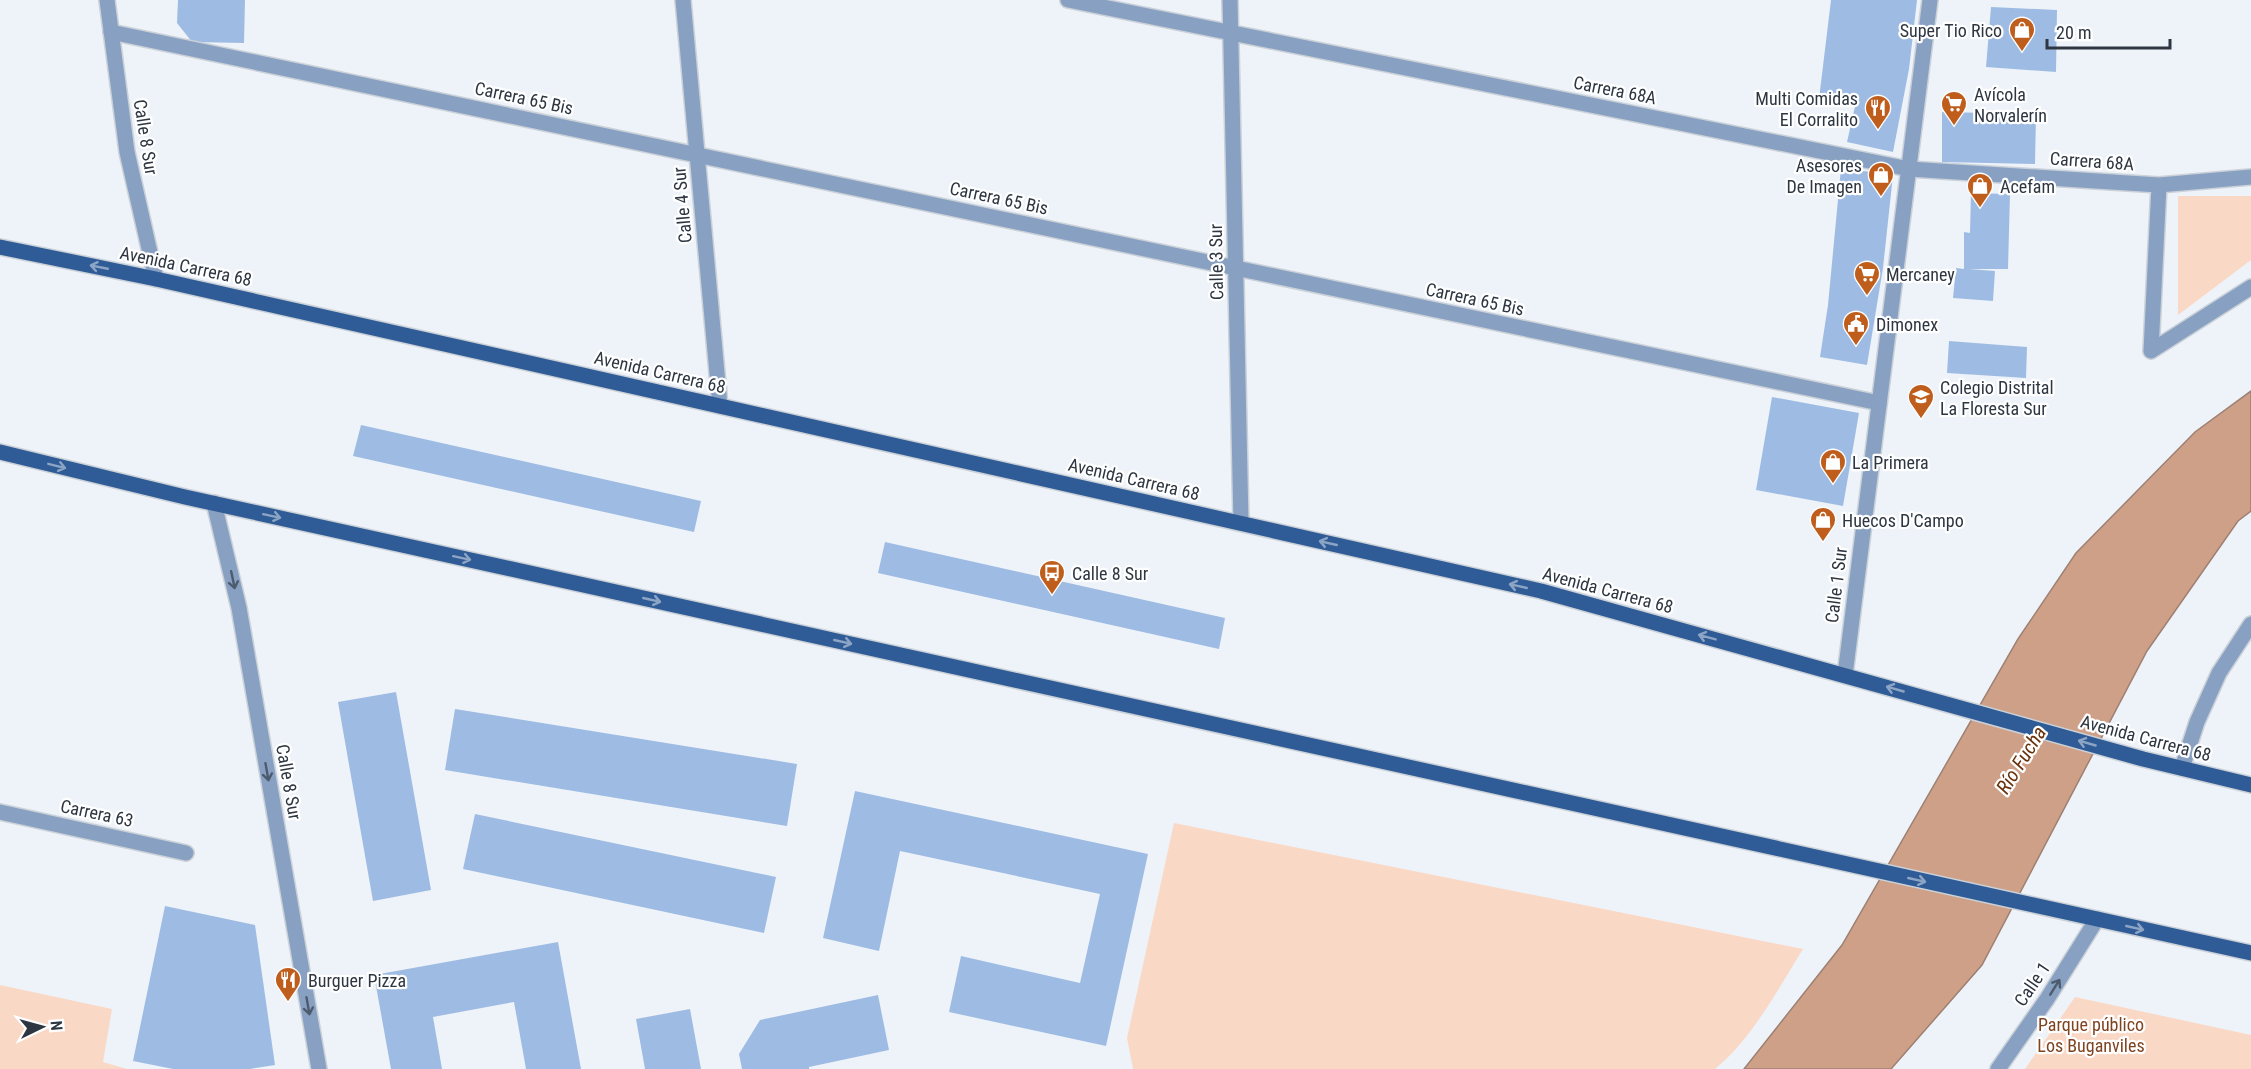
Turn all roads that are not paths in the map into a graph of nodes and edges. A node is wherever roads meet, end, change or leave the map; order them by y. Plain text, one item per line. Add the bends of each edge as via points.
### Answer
1 (107, 0) edge
2 (683, 0) edge
3 (1068, 0) edge
4 (1230, 0) edge
5 (1930, 0) edge
6 (111, 32) junction
7 (1231, 33) junction
8 (697, 155) junction
9 (1909, 169) junction
10 (2251, 177) edge
11 (2159, 185) junction
12 (0, 247) edge
13 (1236, 268) junction
14 (156, 279) junction
15 (2251, 287) edge
16 (1879, 403) junction
17 (720, 406) junction
18 (0, 452) edge
19 (214, 503) junction
20 (1241, 523) junction
21 (2251, 624) edge
22 (1845, 675) junction
23 (2182, 768) junction
24 (2251, 785) edge
25 (0, 812) edge
26 (186, 853) dead end
27 (2097, 919) junction
28 (2251, 953) edge
29 (319, 1069) edge
30 (1998, 1069) edge

1 - 6 street, Calle 8 Sur
2 - 8 street, Calle 4 Sur
3 - 7 street, Carrera 68A
4 - 7 street, Calle 3 Sur
5 - 9 street, Calle 1 Sur
6 - 8 street, Carrera 65 Bis
6 - 14 street, Calle 8 Sur via 134,189
7 - 9 street, Carrera 68A
7 - 13 street, Calle 3 Sur
8 - 13 street, Carrera 65 Bis
8 - 17 street, Calle 4 Sur
9 - 11 street, Carrera 68A
9 - 16 street, Calle 1 Sur
10 - 11 street, Carrera 68A
11 - 15 street via 2151,351
14 -> 12 main road, Avenida Carrera 68
13 - 16 street, Carrera 65 Bis
13 - 20 street, Calle 3 Sur
14 - 17 main road, Avenida Carrera 68
16 - 22 street, Calle 1 Sur
17 - 20 main road, Avenida Carrera 68
18 -> 19 main road
19 -> 27 main road
19 -> 29 street, Calle 8 Sur via 239,608
22 -> 20 main road, Avenida Carrera 68 via 1541,591
21 - 23 street via 2219,673
23 -> 22 main road, Avenida Carrera 68
23 - 24 main road, Avenida Carrera 68
25 - 26 street, Carrera 63
27 -> 28 main road
30 -> 27 street, Calle 1

